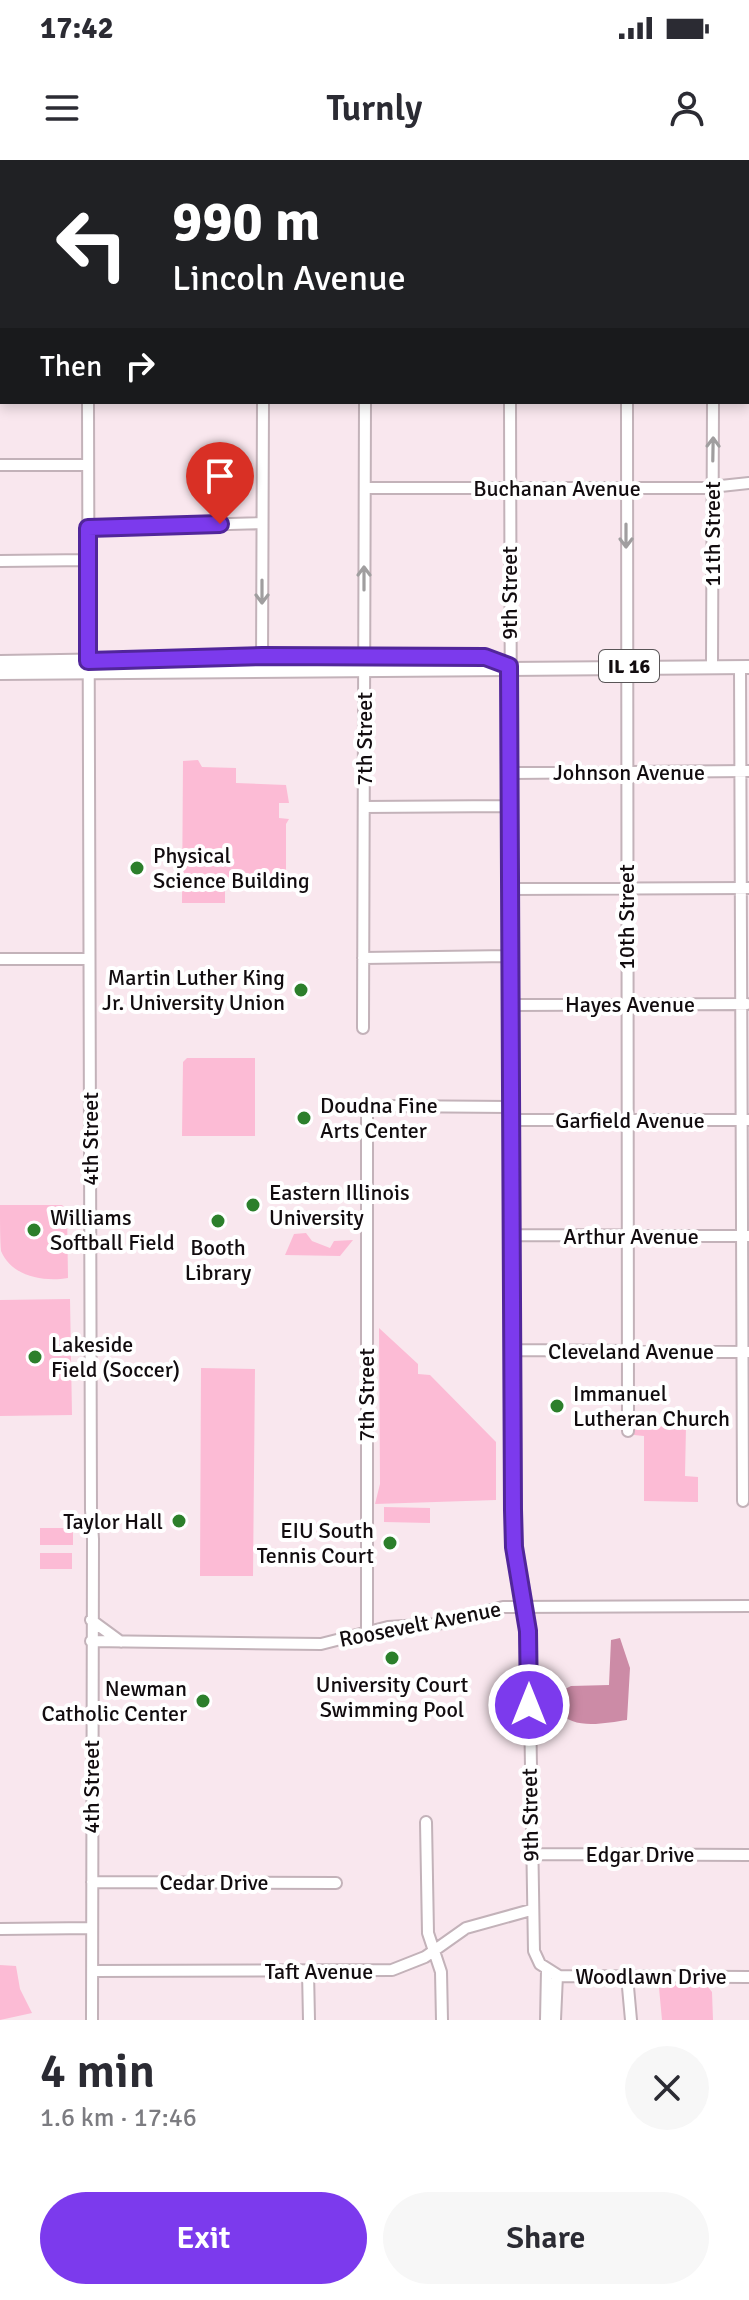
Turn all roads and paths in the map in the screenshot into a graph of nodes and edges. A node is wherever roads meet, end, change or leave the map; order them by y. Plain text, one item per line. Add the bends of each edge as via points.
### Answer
1 (88, 404) edge
2 (263, 404) edge
3 (365, 404) edge
4 (510, 404) edge
5 (627, 404) edge
6 (713, 404) edge
7 (0, 465) edge
8 (88, 465) junction
9 (749, 483) edge
10 (712, 485) junction
11 (365, 488) junction
12 (509, 488) junction
13 (626, 488) junction
14 (262, 523) junction
15 (88, 528) junction
16 (88, 560) junction
17 (0, 561) edge
18 (262, 656) junction
19 (363, 656) junction
20 (0, 662) edge
21 (509, 666) junction
22 (625, 666) junction
23 (88, 667) junction
24 (712, 667) junction
25 (745, 667) edge
26 (364, 671) junction
27 (262, 672) junction
28 (0, 673) edge
29 (745, 771) edge
30 (625, 772) junction
31 (510, 773) junction
32 (510, 806) junction
33 (364, 807) junction
34 (626, 888) junction
35 (745, 888) edge
36 (510, 889) junction
37 (511, 956) junction
38 (363, 958) junction
39 (0, 959) edge
40 (89, 959) junction
41 (627, 1004) junction
42 (746, 1004) edge
43 (511, 1005) junction
44 (363, 1028) dead end
45 (512, 1107) junction
46 (512, 1120) junction
47 (627, 1120) junction
48 (746, 1120) edge
49 (513, 1235) junction
50 (628, 1236) junction
51 (746, 1236) edge
52 (513, 1350) junction
53 (628, 1350) junction
54 (747, 1352) edge
55 (628, 1431) dead end
56 (743, 1501) dead end
57 (524, 1606) junction
58 (749, 1606) edge
59 (91, 1620) junction
60 (367, 1632) junction
61 (91, 1641) junction
62 (122, 1643) junction
63 (426, 1822) dead end
64 (531, 1854) junction
65 (749, 1855) edge
66 (92, 1882) junction
67 (336, 1883) dead end
68 (531, 1910) junction
69 (92, 1928) junction
70 (0, 1929) edge
71 (435, 1949) junction
72 (92, 1971) junction
73 (308, 1971) junction
74 (553, 1973) junction
75 (627, 1976) junction
76 (749, 1977) edge
77 (92, 2020) edge
78 (309, 2020) edge
79 (442, 2020) edge
80 (546, 2020) edge
81 (555, 2020) edge
82 (631, 2020) edge

1 - 8 street, 4th Street
2 - 14 street
3 - 11 street, 7th Street
4 - 12 street, 9th Street
5 - 13 street, 10th Street
10 -> 6 street, 11th Street
7 - 8 street
8 - 15 street, 4th Street
9 - 10 street, Buchanan Avenue
10 - 13 street, Buchanan Avenue
10 - 24 street, 11th Street
11 - 12 street, Buchanan Avenue
19 -> 11 street, 7th Street
12 - 13 street, Buchanan Avenue
12 - 21 street, 9th Street
13 -> 22 street, 10th Street
14 - 15 street
14 -> 18 street
15 - 16 street, 4th Street
16 - 17 street
16 - 23 street, 4th Street
18 - 19 main road, IL 16
18 - 23 main road, IL 16
18 - 27 street
19 - 21 main road, IL 16 via 485,657
19 - 26 street, 7th Street
20 - 23 main road, IL 16
21 - 22 main road, IL 16
21 - 26 main road, IL 16 via 481,671
21 - 31 street, 9th Street
22 - 24 main road, IL 16
22 - 30 street, 10th Street
23 - 27 main road, IL 16
23 - 28 main road, IL 16
23 - 40 street, 4th Street
24 - 25 main road, IL 16
25 - 29 street
26 - 27 main road, IL 16
26 - 33 street, 7th Street
29 - 30 street, Johnson Avenue
29 - 35 street
30 - 31 street, Johnson Avenue
30 - 34 street, 10th Street
31 - 32 street, 9th Street
32 - 33 street
32 - 36 street, 9th Street
33 - 38 street, 7th Street
34 - 35 street
34 - 36 street
34 - 41 street, 10th Street
35 - 42 street
36 - 37 street, 9th Street
37 - 38 street
37 - 43 street, 9th Street
38 - 44 street, 7th Street
39 - 40 street
40 - 59 street, 4th Street
41 - 42 street, Hayes Avenue
41 - 43 street, Hayes Avenue
41 - 47 street, 10th Street
42 - 48 street
43 - 45 street, 9th Street
45 - 46 street, 9th Street
45 - 60 street, 7th Street via 367,1110
46 - 47 street, Garfield Avenue
46 - 49 street, 9th Street
47 - 48 street, Garfield Avenue
47 - 50 street, 10th Street
48 - 51 street
49 - 50 street, Arthur Avenue
49 - 52 street, 9th Street
50 - 51 street, Arthur Avenue
50 - 53 street, 10th Street
51 - 54 street
52 - 53 street, Cleveland Avenue
52 - 57 street, 9th Street via 514,1535
53 - 54 street, Cleveland Avenue
53 - 55 street, 10th Street
54 - 56 street
57 - 58 street, Roosevelt Avenue
57 - 60 street, Roosevelt Avenue
57 - 64 street, 9th Street
59 - 61 street, 4th Street
59 - 62 street
60 - 62 street, Roosevelt Avenue via 321,1644
61 - 62 street, Roosevelt Avenue
61 - 66 street, 4th Street
63 - 71 street via 428,1933
64 - 65 street, Edgar Drive
64 - 68 street, 9th Street
66 - 67 street, Cedar Drive
66 - 69 street, 4th Street
68 - 71 street, Taft Avenue via 480,1922
68 - 74 street, 9th Street via 534,1951
69 - 70 street
69 - 72 street, 4th Street
71 - 73 street, Taft Avenue via 392,1970
71 - 79 street via 442,1978
72 - 73 street, Taft Avenue
72 - 77 street, 4th Street
73 - 78 street
74 - 75 street, Woodlawn Drive
74 - 80 street
74 - 81 street
75 - 76 street, Woodlawn Drive
75 - 82 street

